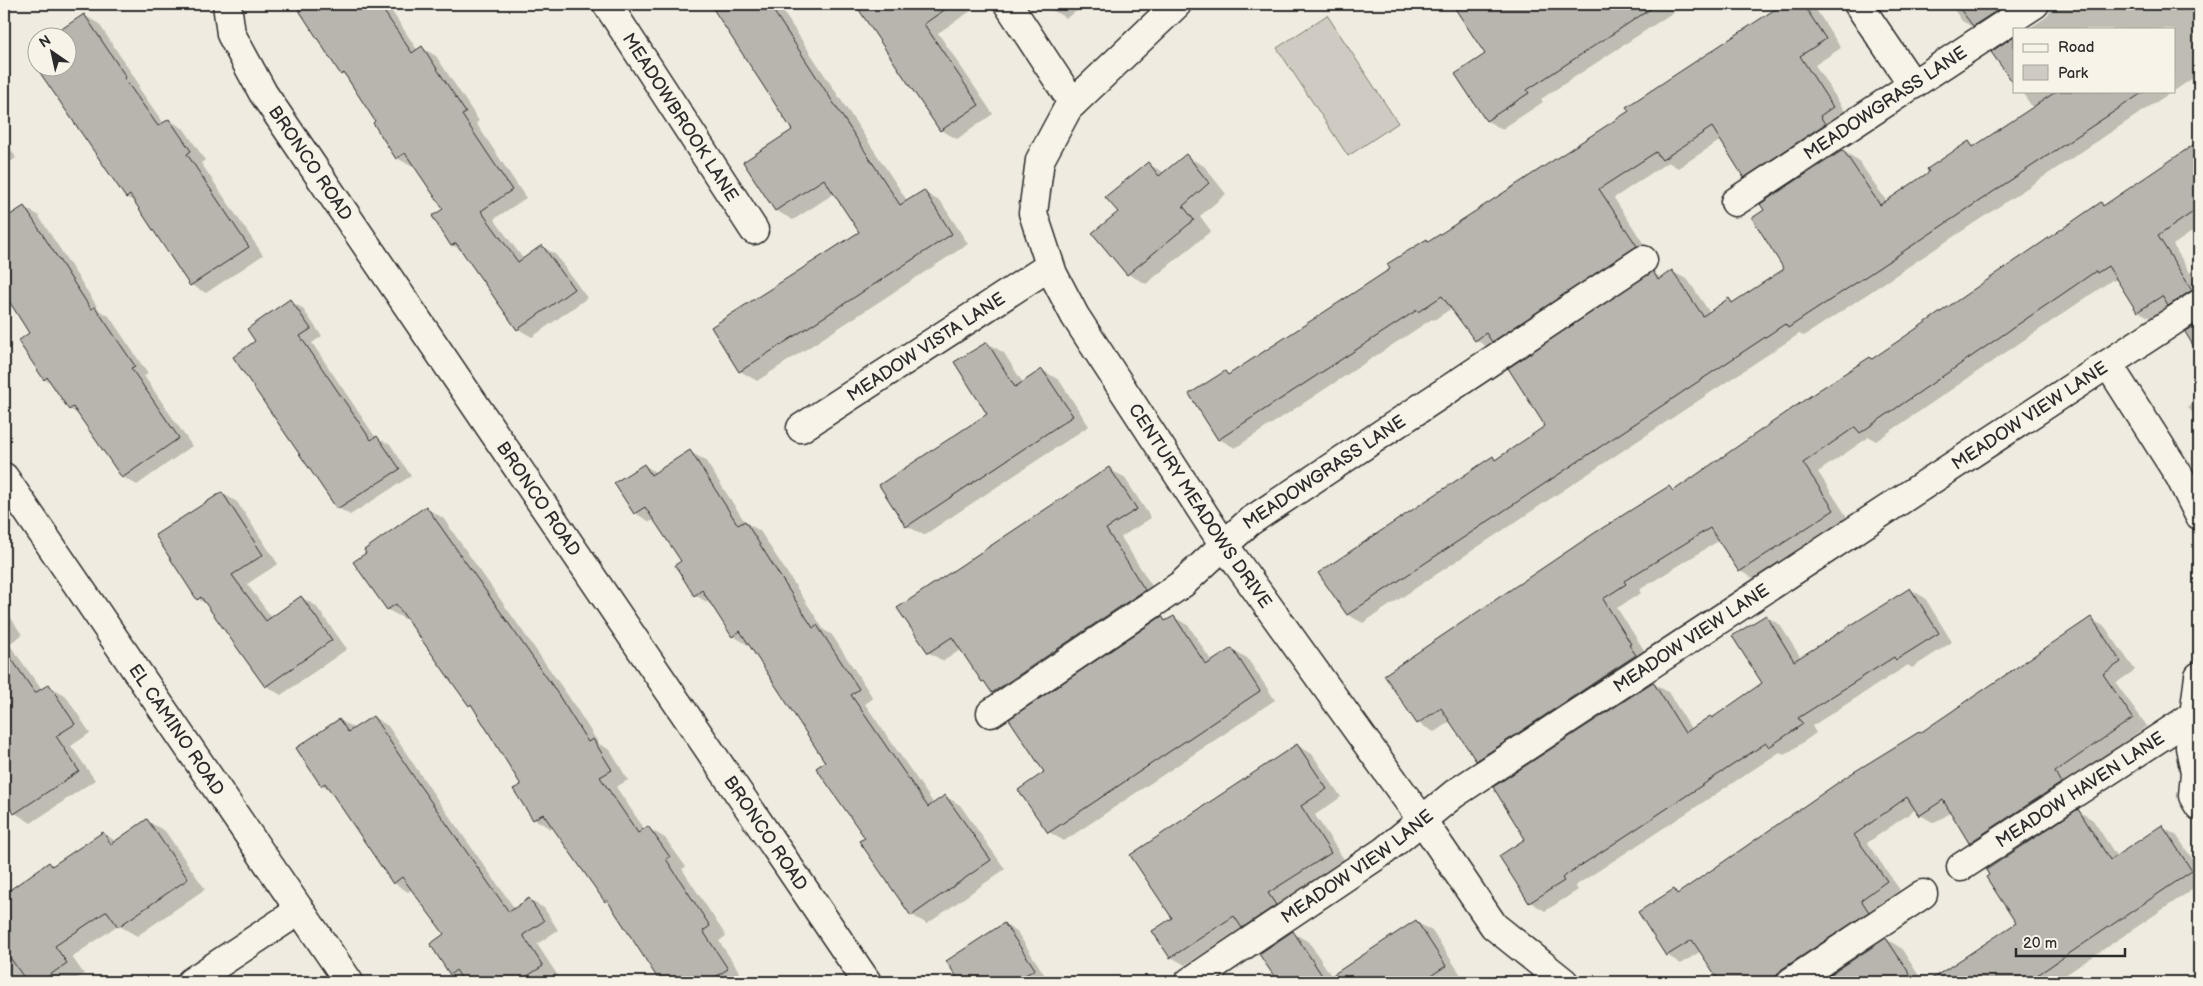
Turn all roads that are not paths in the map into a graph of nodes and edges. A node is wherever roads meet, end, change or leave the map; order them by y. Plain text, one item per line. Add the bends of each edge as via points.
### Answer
1 (607, 4) edge
2 (1008, 4) edge
3 (1177, 4) edge
4 (1858, 4) edge
5 (2035, 4) edge
6 (226, 5) edge
7 (1914, 85) junction
8 (1073, 103) junction
9 (1735, 202) dead end
10 (754, 230) dead end
11 (1643, 260) dead end
12 (1050, 266) junction
13 (2199, 304) edge
14 (2108, 364) junction
15 (801, 428) dead end
16 (4, 477) edge
17 (2199, 515) edge
18 (1224, 545) junction
19 (2199, 676) edge
20 (991, 714) dead end
21 (2196, 714) edge
22 (2197, 774) edge
23 (2199, 806) edge
24 (1422, 820) junction
25 (1961, 867) dead end
26 (1923, 894) dead end
27 (300, 910) junction
28 (191, 982) edge
29 (349, 982) edge
30 (867, 982) edge
31 (1189, 982) edge
32 (1564, 982) edge
33 (1791, 982) edge

1 - 10 street, MEADOWBROOK LANE
2 - 8 street
3 - 8 street, CENTURY MEADOWS DRIVE
4 - 7 street
5 - 7 street, MEADOWGRASS LANE
6 - 30 street, BRONCO ROAD via 230,34 263,93
7 - 9 street, MEADOWGRASS LANE
8 - 12 street, CENTURY MEADOWS DRIVE via 1040,160 1033,213
11 - 18 street, MEADOWGRASS LANE via 1249,522
12 - 15 street, MEADOW VISTA LANE
12 - 18 street, CENTURY MEADOWS DRIVE via 1075,316
13 - 14 street, MEADOW VIEW LANE
14 - 17 street via 2180,477
14 - 24 street, MEADOW VIEW LANE via 1454,794
16 - 27 street, EL CAMINO ROAD
18 - 20 street, MEADOWGRASS LANE via 1182,584
18 - 24 street, CENTURY MEADOWS DRIVE
19 - 21 street
21 - 22 street via 2190,747
21 - 25 street, MEADOW HAVEN LANE
22 - 23 street via 2193,796
24 - 31 street, MEADOW VIEW LANE via 1384,851
24 - 32 street, CENTURY MEADOWS DRIVE via 1494,926
26 - 33 street
27 - 28 street
27 - 29 street, EL CAMINO ROAD

